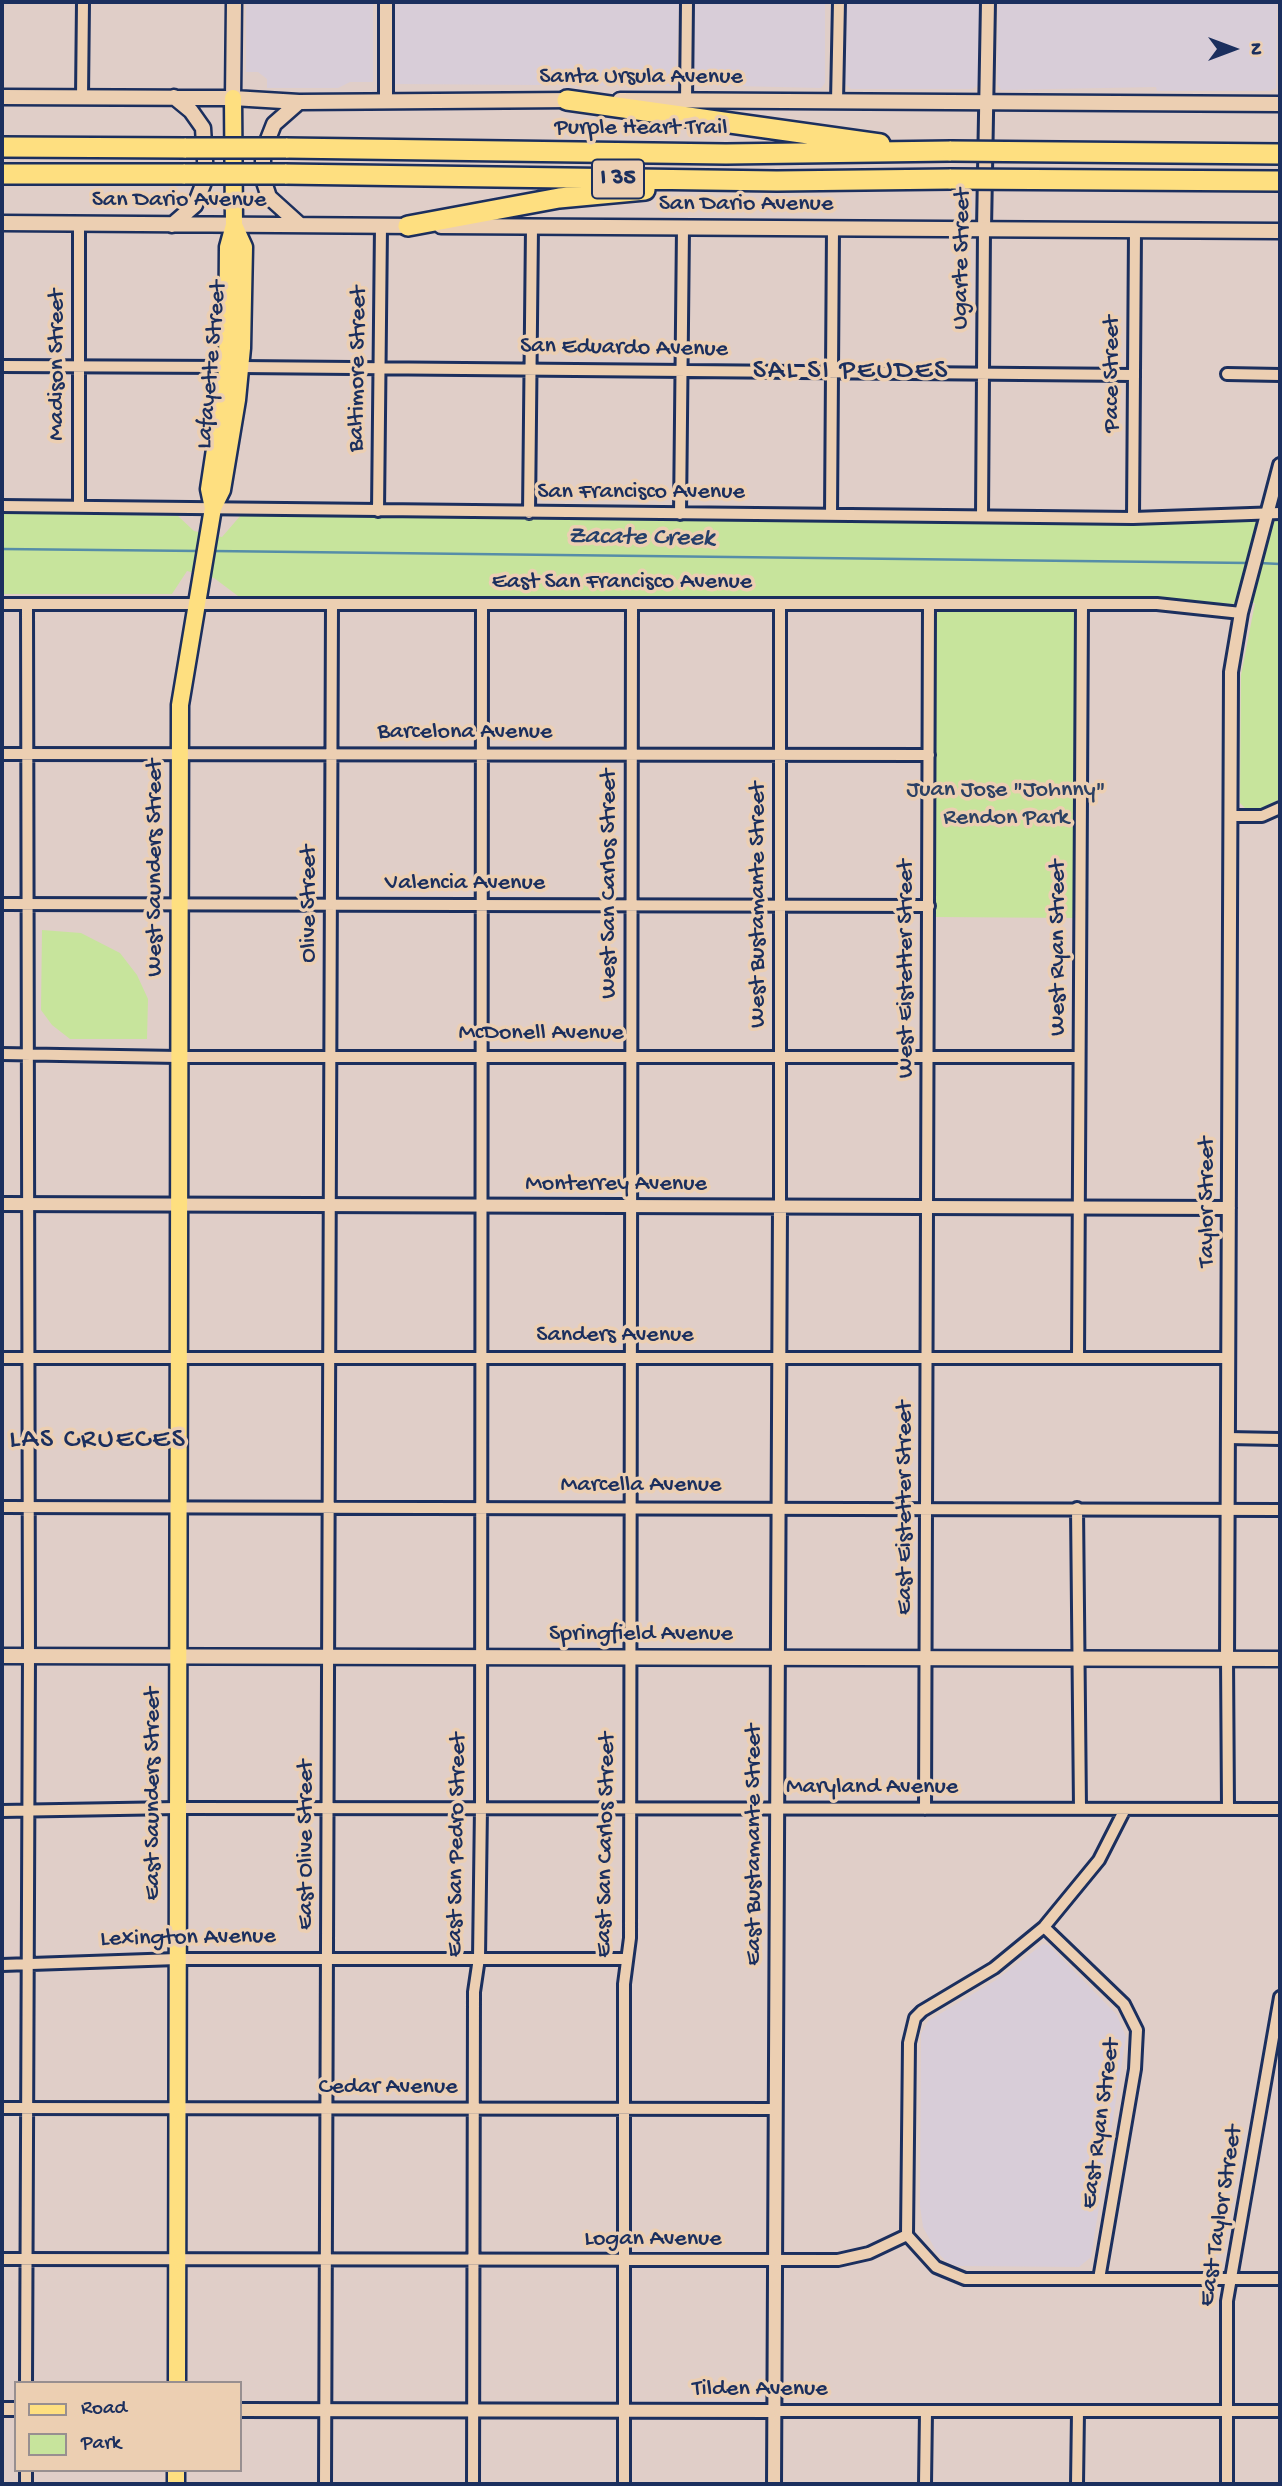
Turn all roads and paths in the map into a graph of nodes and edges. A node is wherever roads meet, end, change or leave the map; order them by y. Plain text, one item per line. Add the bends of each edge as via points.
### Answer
1 (83, 2) edge
2 (234, 2) edge
3 (386, 2) edge
4 (687, 2) edge
5 (838, 2) edge
6 (988, 2) edge
7 (2, 97) edge
8 (82, 97) junction
9 (174, 97) junction
10 (233, 98) junction
11 (567, 100) junction
12 (386, 101) junction
13 (686, 101) junction
14 (299, 102) junction
15 (837, 102) junction
16 (987, 102) junction
17 (1280, 104) edge
18 (2, 147) edge
19 (905, 150) junction
20 (1280, 154) edge
21 (2, 174) edge
22 (778, 181) junction
23 (1280, 181) edge
24 (2, 223) edge
25 (79, 224) junction
26 (172, 225) junction
27 (234, 225) junction
28 (300, 225) junction
29 (381, 226) junction
30 (408, 226) junction
31 (532, 227) junction
32 (682, 228) junction
33 (833, 228) junction
34 (984, 229) junction
35 (1135, 230) junction
36 (1280, 231) edge
37 (2, 366) edge
38 (79, 366) junction
39 (234, 367) junction
40 (380, 367) junction
41 (530, 369) junction
42 (681, 370) junction
43 (832, 372) junction
44 (983, 373) junction
45 (1227, 374) dead end
46 (1133, 375) junction
47 (1280, 375) edge
48 (1280, 465) edge
49 (2, 506) edge
50 (79, 507) junction
51 (213, 508) junction
52 (378, 511) junction
53 (1275, 512) edge
54 (529, 513) junction
55 (680, 514) junction
56 (831, 515) junction
57 (982, 516) junction
58 (1133, 518) junction
59 (208, 534) joint
60 (2, 604) edge
61 (27, 604) junction
62 (332, 604) junction
63 (482, 604) junction
64 (632, 604) junction
65 (780, 604) junction
66 (929, 605) junction
67 (1082, 605) junction
68 (195, 606) junction
69 (1241, 613) junction
70 (2, 754) edge
71 (27, 754) junction
72 (332, 754) junction
73 (482, 754) junction
74 (179, 755) junction
75 (632, 755) junction
76 (780, 755) junction
77 (929, 755) junction
78 (1280, 808) edge
79 (1231, 816) junction
80 (2, 904) edge
81 (27, 904) junction
82 (331, 905) junction
83 (481, 905) junction
84 (631, 905) junction
85 (780, 905) junction
86 (178, 906) junction
87 (929, 906) junction
88 (2, 1054) edge
89 (28, 1054) junction
90 (331, 1055) junction
91 (481, 1055) junction
92 (630, 1056) junction
93 (780, 1056) junction
94 (928, 1056) junction
95 (178, 1057) junction
96 (1079, 1057) junction
97 (2, 1204) edge
98 (28, 1204) junction
99 (178, 1205) junction
100 (330, 1205) junction
101 (481, 1206) junction
102 (630, 1206) junction
103 (780, 1206) junction
104 (928, 1207) junction
105 (1078, 1207) junction
106 (1229, 1208) junction
107 (330, 1356) junction
108 (481, 1356) junction
109 (630, 1357) junction
110 (778, 1357) junction
111 (927, 1357) junction
112 (1078, 1357) junction
113 (2, 1358) edge
114 (27, 1358) junction
115 (1229, 1358) junction
116 (178, 1359) junction
117 (1228, 1438) junction
118 (1280, 1439) edge
119 (2, 1507) edge
120 (27, 1507) junction
121 (330, 1507) junction
122 (481, 1507) junction
123 (630, 1507) junction
124 (777, 1507) junction
125 (927, 1507) junction
126 (178, 1508) junction
127 (1077, 1508) junction
128 (1228, 1509) junction
129 (1280, 1510) edge
130 (2, 1656) edge
131 (29, 1656) junction
132 (630, 1657) junction
133 (926, 1657) junction
134 (177, 1658) junction
135 (329, 1658) junction
136 (482, 1658) junction
137 (776, 1658) junction
138 (1077, 1658) junction
139 (1227, 1658) junction
140 (1280, 1659) edge
141 (481, 1807) junction
142 (177, 1808) junction
143 (328, 1808) junction
144 (630, 1808) junction
145 (776, 1809) junction
146 (925, 1809) junction
147 (1080, 1809) junction
148 (1125, 1809) junction
149 (1228, 1809) junction
150 (1280, 1809) edge
151 (2, 1811) edge
152 (27, 1811) junction
153 (1044, 1927) junction
154 (480, 1958) junction
155 (177, 1959) junction
156 (327, 1959) junction
157 (627, 1959) junction
158 (2, 1965) edge
159 (26, 1965) junction
160 (1280, 1997) edge
161 (2, 2108) edge
162 (26, 2108) junction
163 (177, 2109) junction
164 (327, 2109) junction
165 (474, 2109) junction
166 (625, 2109) junction
167 (775, 2109) junction
168 (907, 2235) junction
169 (2, 2259) edge
170 (26, 2259) junction
171 (177, 2259) junction
172 (326, 2260) junction
173 (473, 2261) junction
174 (625, 2261) junction
175 (775, 2261) junction
176 (1099, 2279) junction
177 (1230, 2279) junction
178 (1280, 2279) edge
179 (26, 2381) edge
180 (177, 2381) edge
181 (242, 2410) edge
182 (325, 2410) junction
183 (473, 2410) junction
184 (624, 2410) junction
185 (774, 2411) junction
186 (1227, 2411) junction
187 (1280, 2411) edge
188 (926, 2412) junction
189 (1078, 2412) junction
190 (325, 2484) edge
191 (473, 2484) edge
192 (624, 2484) edge
193 (774, 2484) edge
194 (925, 2484) edge
195 (1077, 2484) edge
196 (1227, 2484) edge

1 - 8 street
2 - 10 main road, Lafayette Street
3 - 12 street
4 - 13 street
5 - 15 street
6 - 16 street, Ugarte Street
7 - 8 main road, Santa Ursula Avenue
8 - 9 main road, Santa Ursula Avenue
9 - 10 main road, Santa Ursula Avenue
9 - 26 main road via 203,128 206,177 195,205
10 - 14 main road, Santa Ursula Avenue
10 - 27 main road, Lafayette Street
11 - 12 main road, Santa Ursula Avenue
11 - 13 main road, Santa Ursula Avenue
11 - 19 highway via 863,139
12 - 14 main road, Santa Ursula Avenue
13 - 15 main road, Santa Ursula Avenue
14 - 28 main road via 274,124 263,152 263,179 269,197
15 - 16 main road, Santa Ursula Avenue
16 - 17 main road, Santa Ursula Avenue
16 - 34 street, Ugarte Street
18 - 19 highway, Purple Heart Trail / I 35, bridge via 713,154
19 - 20 highway, Purple Heart Trail / I 35, bridge
21 - 22 highway, Purple Heart Trail / I 35, bridge
22 - 23 highway, Purple Heart Trail / I 35, bridge
22 - 30 highway via 559,198
24 - 25 main road, San Dario Avenue
25 - 26 main road, San Dario Avenue
25 - 38 street, Madison Street
26 - 27 main road, San Dario Avenue
27 - 28 main road, San Dario Avenue
27 - 39 main road, Lafayette Street via 228,247
28 - 29 main road, San Dario Avenue
29 - 30 main road, San Dario Avenue
29 - 40 street, Baltimore Street
30 - 31 main road, San Dario Avenue
31 - 32 main road, San Dario Avenue
31 - 41 street
32 - 33 main road, San Dario Avenue
32 - 42 street
33 - 34 main road, San Dario Avenue
33 - 43 street
34 - 35 main road, San Dario Avenue
34 - 44 street, Ugarte Street
35 - 36 main road, San Dario Avenue
35 - 46 street, Pace Street
37 - 38 street, San Eduardo Avenue
38 - 39 street, San Eduardo Avenue
38 - 50 street, Madison Street
39 - 40 street, San Eduardo Avenue
39 - 51 main road, Lafayette Street via 209,489
40 - 41 street, San Eduardo Avenue
40 - 52 street, Baltimore Street
41 - 42 street, San Eduardo Avenue
41 - 54 street
42 - 43 street, San Eduardo Avenue
42 - 55 street
43 - 44 street, San Eduardo Avenue
43 - 56 street
44 - 46 street, San Eduardo Avenue
44 - 57 street, Ugarte Street
45 - 47 street
46 - 58 street, Pace Street
48 - 53 street, Taylor Street
49 - 50 street, San Francisco Avenue
50 - 51 street, San Francisco Avenue
51 - 52 street, San Francisco Avenue
51 - 59 main road, Lafayette Street
52 - 54 street, San Francisco Avenue
53 - 58 street, San Francisco Avenue
53 - 69 street, Taylor Street via 1266,527
54 - 55 street, San Francisco Avenue
55 - 56 street, San Francisco Avenue
56 - 57 street, San Francisco Avenue
57 - 58 street, San Francisco Avenue
59 - 68 main road, West Saunders Street
60 - 61 street, East San Francisco Avenue
61 - 68 street, East San Francisco Avenue
61 - 71 street
62 - 63 street, East San Francisco Avenue
62 - 68 street, East San Francisco Avenue
62 - 72 street, Olive Street
63 - 64 street, East San Francisco Avenue
63 - 73 street, East San Pedro Street
64 - 65 street, East San Francisco Avenue
64 - 75 street, West San Carlos Street
65 - 66 street, East San Francisco Avenue
65 - 76 street, West Bustamante Street
66 - 67 street, East San Francisco Avenue
66 - 77 street, West Eistetter Street
67 - 69 street, East San Francisco Avenue via 1157,604
67 - 96 street, West Ryan Street
68 - 74 main road, West Saunders Street via 182,682
69 - 79 street, Taylor Street via 1231,672
70 - 71 street, Barcelona Avenue
71 - 74 street, Barcelona Avenue
71 - 81 street
72 - 73 street, Barcelona Avenue
72 - 74 street, Barcelona Avenue
72 - 82 street, Olive Street
73 - 75 street, Barcelona Avenue
73 - 83 street, East San Pedro Street
74 - 86 main road, West Saunders Street
75 - 76 street, Barcelona Avenue
75 - 84 street, West San Carlos Street
76 - 77 street, Barcelona Avenue
76 - 85 street, West Bustamante Street
77 - 87 street, West Eistetter Street
78 - 79 street via 1262,816
79 - 106 street, Taylor Street
80 - 81 street, Valencia Avenue
81 - 86 street, Valencia Avenue
81 - 89 street
82 - 83 street, Valencia Avenue
82 - 86 street, Valencia Avenue
82 - 90 street, Olive Street
83 - 84 street, Valencia Avenue
83 - 91 street, East San Pedro Street
84 - 85 street, Valencia Avenue
84 - 92 street, West San Carlos Street
85 - 87 street, Valencia Avenue
85 - 93 street, West Bustamante Street
86 - 95 main road, West Saunders Street
87 - 94 street, West Eistetter Street
88 - 89 street, McDonell Avenue
89 - 95 street, McDonell Avenue
89 - 98 street
90 - 91 street, McDonell Avenue
90 - 95 street, McDonell Avenue
90 - 100 street, Olive Street
91 - 92 street, McDonell Avenue
91 - 101 street, East San Pedro Street
92 - 93 street, McDonell Avenue
92 - 102 street, West San Carlos Street
93 - 94 street, McDonell Avenue
93 - 103 street, West Bustamante Street
94 - 96 street, McDonell Avenue
94 - 104 street, West Eistetter Street
95 - 99 main road, West Saunders Street
96 - 105 street, West Ryan Street
97 - 98 street, Monterrey Avenue
98 - 99 street, Monterrey Avenue
98 - 114 street
99 - 100 street, Monterrey Avenue
99 - 116 main road, East Saunders Street
100 - 101 street, Monterrey Avenue
100 - 107 street, East Olive Street
101 - 102 street, Monterrey Avenue
101 - 108 street, East San Pedro Street
102 - 103 street, Monterrey Avenue
102 - 109 street, East San Carlos Street
103 - 104 street, Monterrey Avenue
103 - 110 street, East Bustamante Street
104 - 105 street, Monterrey Avenue
104 - 111 street, East Eistetter Street
105 - 106 street, Monterrey Avenue
105 - 112 street
106 - 115 street, Taylor Street
107 - 108 street, Sanders Avenue
107 - 116 street, Sanders Avenue
107 - 121 street, East Olive Street
108 - 109 street, Sanders Avenue
108 - 122 street, East San Pedro Street
109 - 110 street, Sanders Avenue
109 - 123 street, East San Carlos Street
110 - 111 street, Sanders Avenue
110 - 124 street, East Bustamante Street
111 - 112 street, Sanders Avenue
111 - 125 street, East Eistetter Street
112 - 115 street, Sanders Avenue
113 - 114 street, Sanders Avenue
114 - 116 street, Sanders Avenue
114 - 120 street
115 - 117 street, Taylor Street
116 - 126 main road, East Saunders Street
117 - 118 street
117 - 128 street, Taylor Street
119 - 120 street, Marcella Avenue
120 - 126 street, Marcella Avenue
120 - 131 street
121 - 122 street, Marcella Avenue
121 - 126 street, Marcella Avenue
121 - 135 street, East Olive Street
122 - 123 street, Marcella Avenue
122 - 136 street, East San Pedro Street
123 - 124 street, Marcella Avenue
123 - 132 street, East San Carlos Street
124 - 125 street, Marcella Avenue
124 - 137 street, East Bustamante Street
125 - 127 street, Marcella Avenue
125 - 133 street, East Eistetter Street
126 - 134 main road, East Saunders Street
127 - 128 street, Marcella Avenue
127 - 138 street
128 - 129 street, Marcella Avenue
128 - 139 street, Taylor Street
130 - 131 main road, Springfield Avenue
131 - 134 main road, Springfield Avenue
131 - 152 street
132 - 136 main road, Springfield Avenue
132 - 137 main road, Springfield Avenue
132 - 144 street, East San Carlos Street
133 - 137 main road, Springfield Avenue
133 - 138 main road, Springfield Avenue
133 - 146 street, East Eistetter Street
134 - 135 main road, Springfield Avenue
134 - 142 main road, East Saunders Street
135 - 136 main road, Springfield Avenue
135 - 143 street, East Olive Street
136 - 141 street, East San Pedro Street
137 - 145 street, East Bustamante Street
138 - 139 main road, Springfield Avenue
138 - 147 street
139 - 140 main road, Springfield Avenue
139 - 149 street, Taylor Street
141 - 143 street, Maryland Avenue
141 - 144 street, Maryland Avenue
141 - 154 street, East San Pedro Street
142 - 143 street, Maryland Avenue
142 - 152 street, Maryland Avenue
142 - 155 main road, East Saunders Street
143 - 156 street, East Olive Street
144 - 145 street, Maryland Avenue
144 - 157 street, East San Carlos Street
145 - 146 street, Maryland Avenue
145 - 167 street, East Bustamante Street
146 - 147 street, Maryland Avenue
147 - 148 street, Maryland Avenue
148 - 149 street, Maryland Avenue
148 - 153 street via 1099,1860
149 - 150 street, Maryland Avenue
151 - 152 street, Maryland Avenue
152 - 159 street
153 - 168 street via 994,1968 915,2018 909,2043
153 - 176 street, East Ryan Street via 1124,2004 1137,2031 1135,2069
154 - 156 street, Lexington Avenue
154 - 157 street, Lexington Avenue
154 - 165 street, East San Pedro Street via 474,1992
155 - 156 street, Lexington Avenue
155 - 159 street, Lexington Avenue
155 - 163 main road, East Saunders Street
156 - 164 street, East Olive Street
157 - 166 street, East San Carlos Street
158 - 159 street, Lexington Avenue
159 - 162 street
160 - 177 street, East Taylor Street
161 - 162 street, Cedar Avenue
162 - 163 street, Cedar Avenue
162 - 170 street
163 - 164 street, Cedar Avenue
163 - 171 main road, East Saunders Street
164 - 165 street, Cedar Avenue
164 - 172 street, East Olive Street
165 - 166 street, Cedar Avenue
165 - 173 street, East San Pedro Street
166 - 167 street, Cedar Avenue
166 - 174 street, East San Carlos Street
167 - 175 street, East Bustamante Street
168 - 175 street, Logan Avenue via 853,2258
168 - 176 street via 928,2261 954,2277
169 - 170 street, Logan Avenue
170 - 171 street, Logan Avenue
170 - 179 street
171 - 172 street, Logan Avenue
171 - 180 main road, East Saunders Street
172 - 173 street, Logan Avenue
172 - 182 street, East Olive Street
173 - 174 street, Logan Avenue
173 - 183 street, East San Pedro Street
174 - 175 street, Logan Avenue
174 - 184 street, East San Carlos Street
175 - 185 street, East Bustamante Street
176 - 177 street
177 - 178 street
177 - 186 street, East Taylor Street
181 - 182 street, Tilden Avenue
182 - 183 street, Tilden Avenue
182 - 190 street, East Olive Street
183 - 184 street, Tilden Avenue
183 - 191 street, East San Pedro Street
184 - 185 street, Tilden Avenue
184 - 192 street, East San Carlos Street
185 - 188 street, Tilden Avenue
185 - 193 street, East Bustamante Street
186 - 187 street, Tilden Avenue
186 - 189 street, Tilden Avenue
186 - 196 street, East Taylor Street
188 - 189 street, Tilden Avenue
188 - 194 street
189 - 195 street

